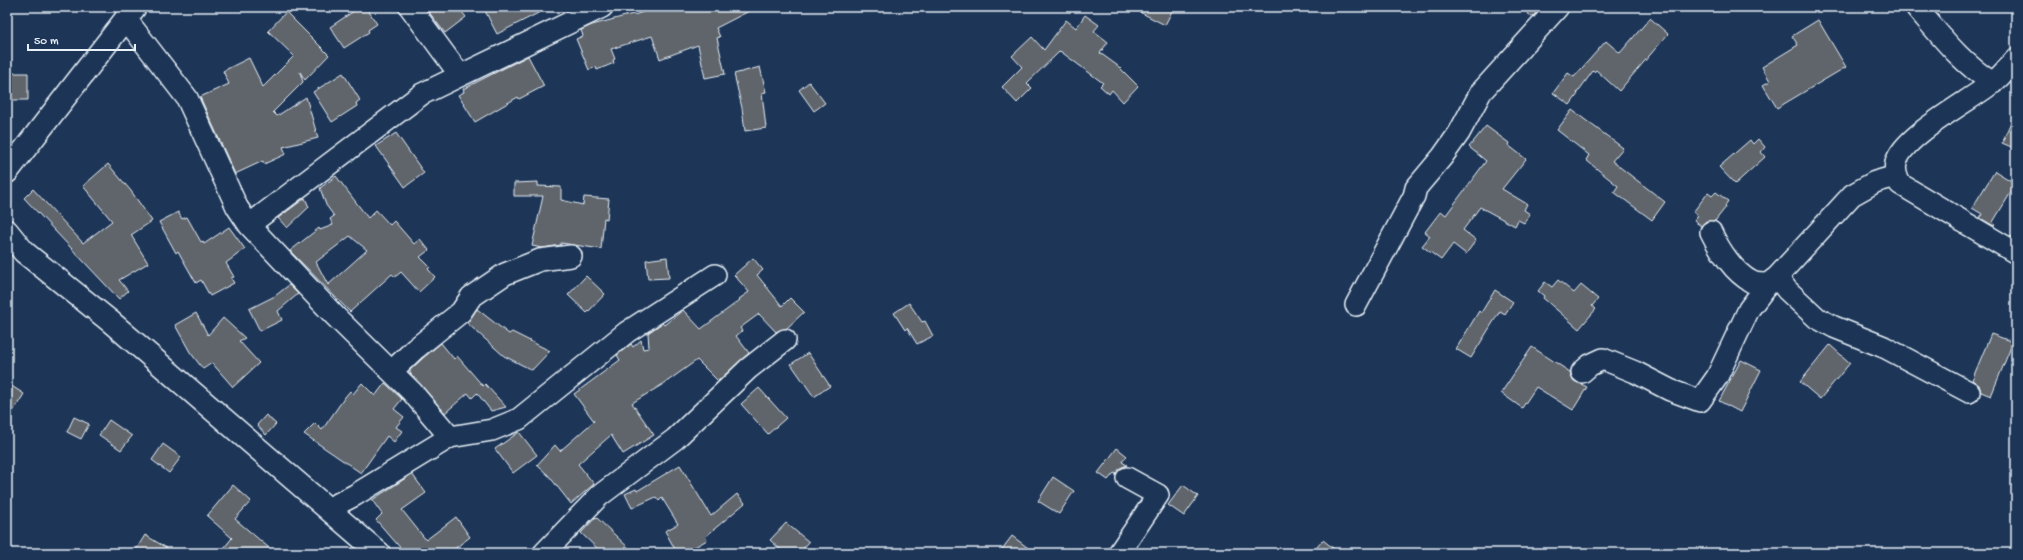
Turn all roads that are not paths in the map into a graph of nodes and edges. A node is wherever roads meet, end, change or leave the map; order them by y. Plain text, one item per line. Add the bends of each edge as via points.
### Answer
1 (410, 7) edge
2 (602, 7) edge
3 (1558, 7) edge
4 (1916, 7) edge
5 (130, 11) edge
6 (2016, 59) edge
7 (460, 75) junction
8 (1993, 83) junction
9 (10, 164) edge
10 (1896, 176) junction
11 (249, 225) junction
12 (7, 231) edge
13 (1711, 232) dead end
14 (2016, 253) edge
15 (570, 256) dead end
16 (715, 275) dead end
17 (1772, 281) junction
18 (1356, 305) dead end
19 (785, 340) dead end
20 (392, 371) junction
21 (1582, 372) dead end
22 (1969, 392) dead end
23 (450, 437) junction
24 (1127, 478) dead end
25 (328, 509) junction
26 (379, 553) edge
27 (544, 553) edge
28 (1119, 553) edge

1 - 7 street
2 - 7 street
3 - 18 street via 1482,92 1459,133 1416,188
4 - 8 street via 1974,71
5 - 9 main road
5 - 11 street via 187,98 237,207
6 - 8 street
7 - 11 street via 422,94
8 - 10 street via 1925,128 1902,153 1896,164
10 - 14 street via 1900,184 1914,194
10 - 17 street via 1876,182 1852,195
11 - 20 street via 335,316
12 - 25 main road via 24,252 111,322
13 - 17 street via 1717,245 1737,270 1752,282
15 - 20 street via 540,260 505,274 471,297 461,312
16 - 23 street via 627,332 519,419 492,430
17 - 21 street via 1749,309 1717,376 1700,401 1603,359
17 - 22 street via 1787,290 1817,318 1884,347
19 - 27 street via 748,369 675,439 599,496
20 - 23 street
23 - 25 street
24 - 28 street via 1158,495
25 - 26 main road

